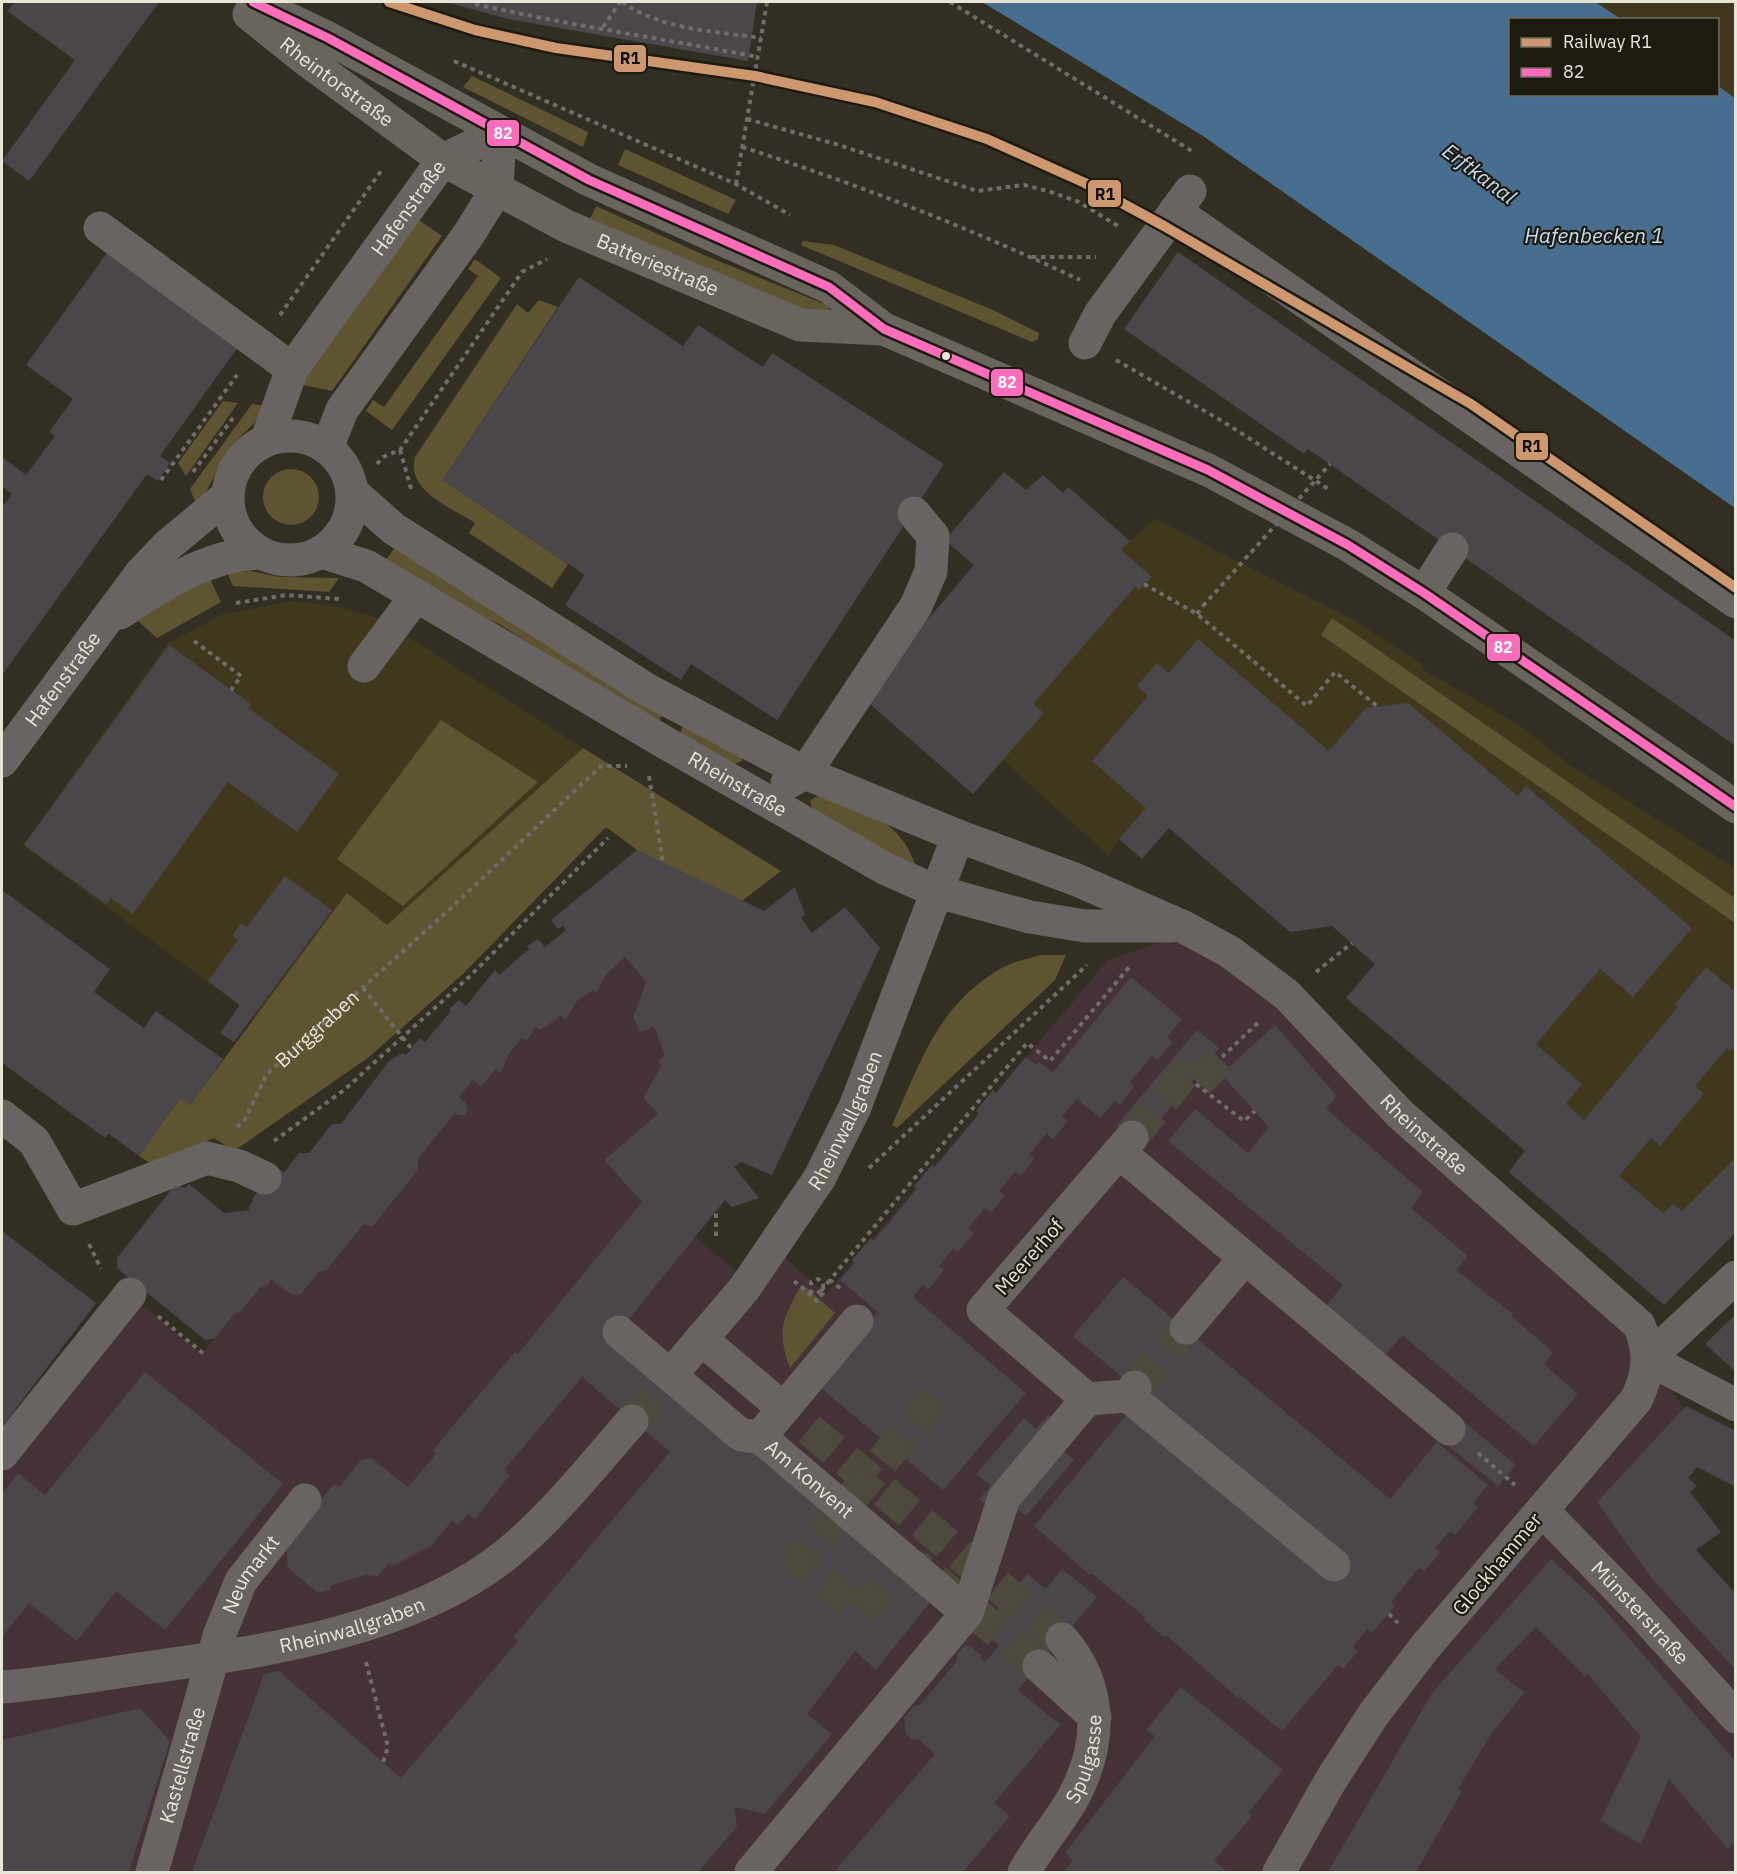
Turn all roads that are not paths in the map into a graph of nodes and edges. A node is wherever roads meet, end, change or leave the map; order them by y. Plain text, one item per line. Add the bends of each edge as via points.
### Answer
1 (232, 2) edge
2 (253, 2) edge
3 (500, 132) junction
4 (443, 160) junction
5 (497, 189) junction
6 (100, 228) dead end
7 (884, 329) junction
8 (1085, 343) dead end
9 (292, 369) junction
10 (267, 439) junction
11 (327, 448) junction
12 (352, 492) junction
13 (227, 496) junction
14 (914, 513) dead end
15 (1452, 549) dead end
16 (322, 552) junction
17 (259, 553) junction
18 (1424, 593) junction
19 (416, 596) junction
20 (1736, 602) edge
21 (101, 626) junction
22 (364, 666) dead end
23 (2, 761) edge
24 (805, 773) junction
25 (762, 797) junction
26 (1736, 807) edge
27 (958, 836) junction
28 (938, 892) junction
29 (1182, 926) junction
30 (2, 1116) edge
31 (252, 1172) road end
32 (1244, 1259) junction
33 (1736, 1276) edge
34 (130, 1294) dead end
35 (857, 1322) road end
36 (1186, 1328) tunnel mouth
37 (619, 1332) dead end
38 (701, 1339) junction
39 (1648, 1359) junction
40 (675, 1370) tunnel mouth
41 (771, 1398) tunnel mouth
42 (1087, 1399) junction
43 (1736, 1405) edge
44 (632, 1420) tunnel mouth
45 (1449, 1429) dead end
46 (760, 1437) junction
47 (2, 1454) edge
48 (305, 1500) dead end
49 (1542, 1510) junction
50 (1334, 1565) dead end
51 (967, 1612) junction
52 (1062, 1639) tunnel mouth
53 (214, 1659) junction
54 (1039, 1666) tunnel mouth
55 (2, 1687) edge
56 (1095, 1717) junction
57 (1736, 1717) edge
58 (152, 1872) edge
59 (751, 1872) edge
60 (1024, 1872) edge
61 (1279, 1872) edge

1 - 4 main road, Rheintorstraße
2 - 3 main road, Rheintorstraße via 328,38
3 - 4 street, Hafenstraße
3 - 5 street
3 - 7 main road, Batteriestraße via 589,180 829,287
4 - 5 main road, Batteriestraße
4 - 9 street, Hafenstraße
5 - 7 main road, Batteriestraße via 566,226 800,325
5 - 11 street via 342,410
6 - 9 street
7 - 18 main road, Batteriestraße via 1208,470 1348,545
8 - 20 street via 1121,285 1183,201
9 - 10 street, Hafenstraße
10 - 11 street via 288,435 309,438
10 - 13 street, Hafenstraße via 238,462
11 - 12 street via 348,475
12 - 16 street via 346,526
12 - 24 street, Rheinstraße via 394,529 646,689
13 - 17 street, Hafenstraße via 235,529
13 - 21 street, Hafenstraße via 155,559
14 - 24 street via 933,536 931,571 916,606
15 - 18 street
16 - 17 street, Hafenstraße via 291,561
16 - 19 street, Rheinstraße via 366,566
17 - 21 street, Hafenstraße via 238,554 188,572
18 - 26 main road, Batteriestraße
19 - 22 street
19 - 25 street, Rheinstraße
21 - 23 street, Hafenstraße
24 - 25 street
24 - 27 street, Rheinstraße
25 - 28 street, Rheinstraße via 886,869
27 - 28 street, Rheinwallgraben
27 - 29 street, Rheinstraße via 1077,880
28 - 29 street, Rheinstraße via 1085,926
28 - 38 street, Rheinwallgraben via 855,1107 819,1179 744,1288
29 - 39 street, Rheinstraße via 1230,952 1287,995 1400,1114 1639,1325
30 - 31 street via 34,1141 73,1209 207,1158
32 - 36 street
32 - 42 street, Meererhof via 1126,1145 983,1310
32 - 45 street, Meererhof
33 - 39 street
34 - 47 street
35 - 46 street
37 - 46 street, Am Konvent, bridge via 741,1435
38 - 40 street, Rheinwallgraben
38 - 41 street
39 - 43 street
39 - 49 street, Glockhammer via 1646,1381 1636,1400
42 - 50 street via 1131,1392
42 - 51 street via 1004,1498
44 - 53 street, Rheinwallgraben via 554,1511 507,1554 457,1587 410,1610 357,1628
46 - 51 street, Am Konvent
48 - 53 street, Neumarkt via 241,1581
49 - 57 street, Münsterstraße
49 - 61 street, Glockhammer via 1425,1647 1373,1715
51 - 59 street
52 - 56 street, Spulgasse via 1078,1657
53 - 55 street, Rheinwallgraben
53 - 58 street, Kastellstraße
54 - 56 street
56 - 60 street, Spulgasse via 1093,1747 1084,1776

